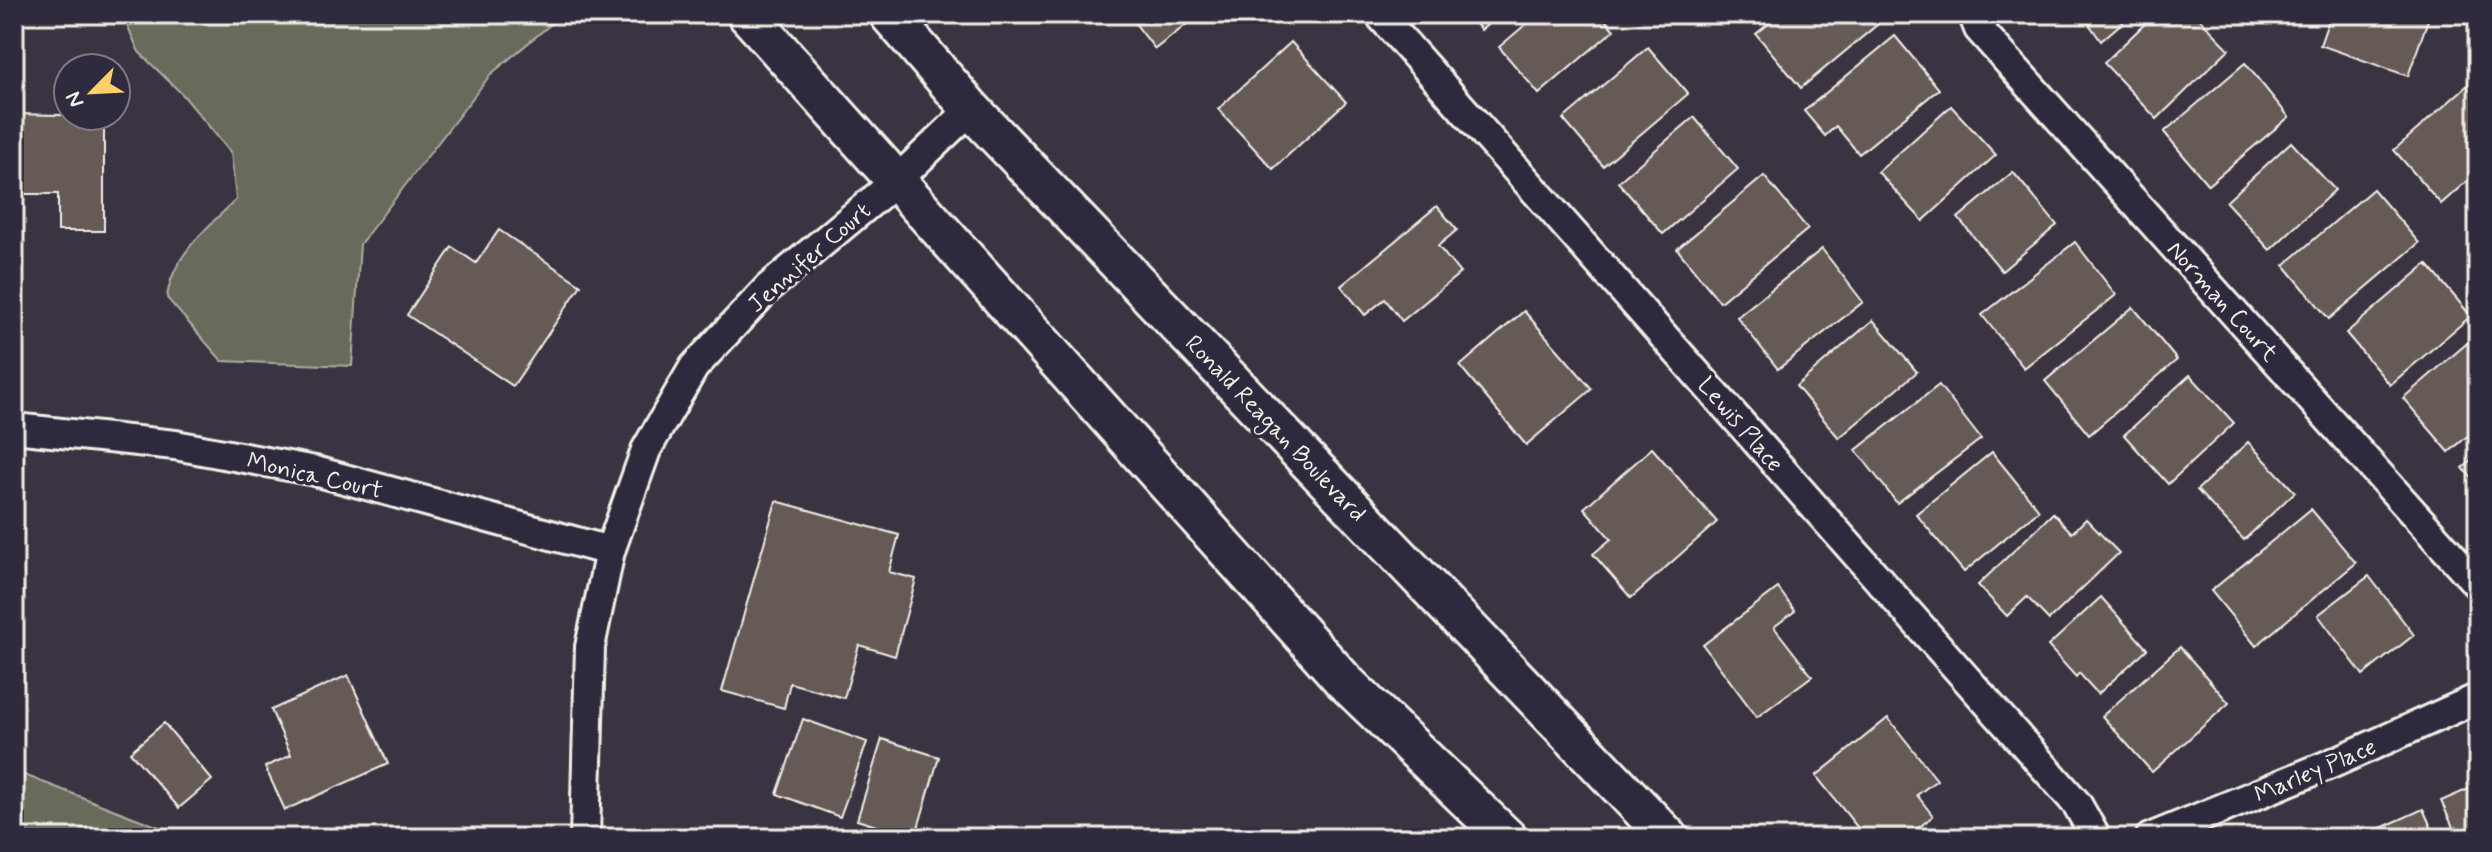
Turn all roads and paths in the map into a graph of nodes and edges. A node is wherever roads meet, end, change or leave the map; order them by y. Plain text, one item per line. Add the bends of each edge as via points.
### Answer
1 (747, 14) edge
2 (889, 14) edge
3 (1379, 14) edge
4 (1973, 14) edge
5 (971, 109) junction
6 (895, 182) junction
7 (14, 428) edge
8 (610, 551) junction
9 (2478, 585) edge
10 (2478, 698) edge
11 (585, 838) edge
12 (1507, 838) edge
13 (1669, 838) edge
14 (2096, 838) edge
15 (2150, 838) edge

1 - 6 main road
2 - 5 main road, Ronald Reagan Boulevard
3 - 14 street, Lewis Place via 2077,804
4 - 9 street, Norman Court via 1979,29
5 - 6 street, Jennifer Court
5 - 13 main road, Ronald Reagan Boulevard
6 - 8 street, Jennifer Court via 768,288 694,367 646,450
6 - 12 main road via 1344,681
7 - 8 street, Monica Court via 175,445 315,471
8 - 11 street, Jennifer Court via 590,647
10 - 15 street, Marley Place

